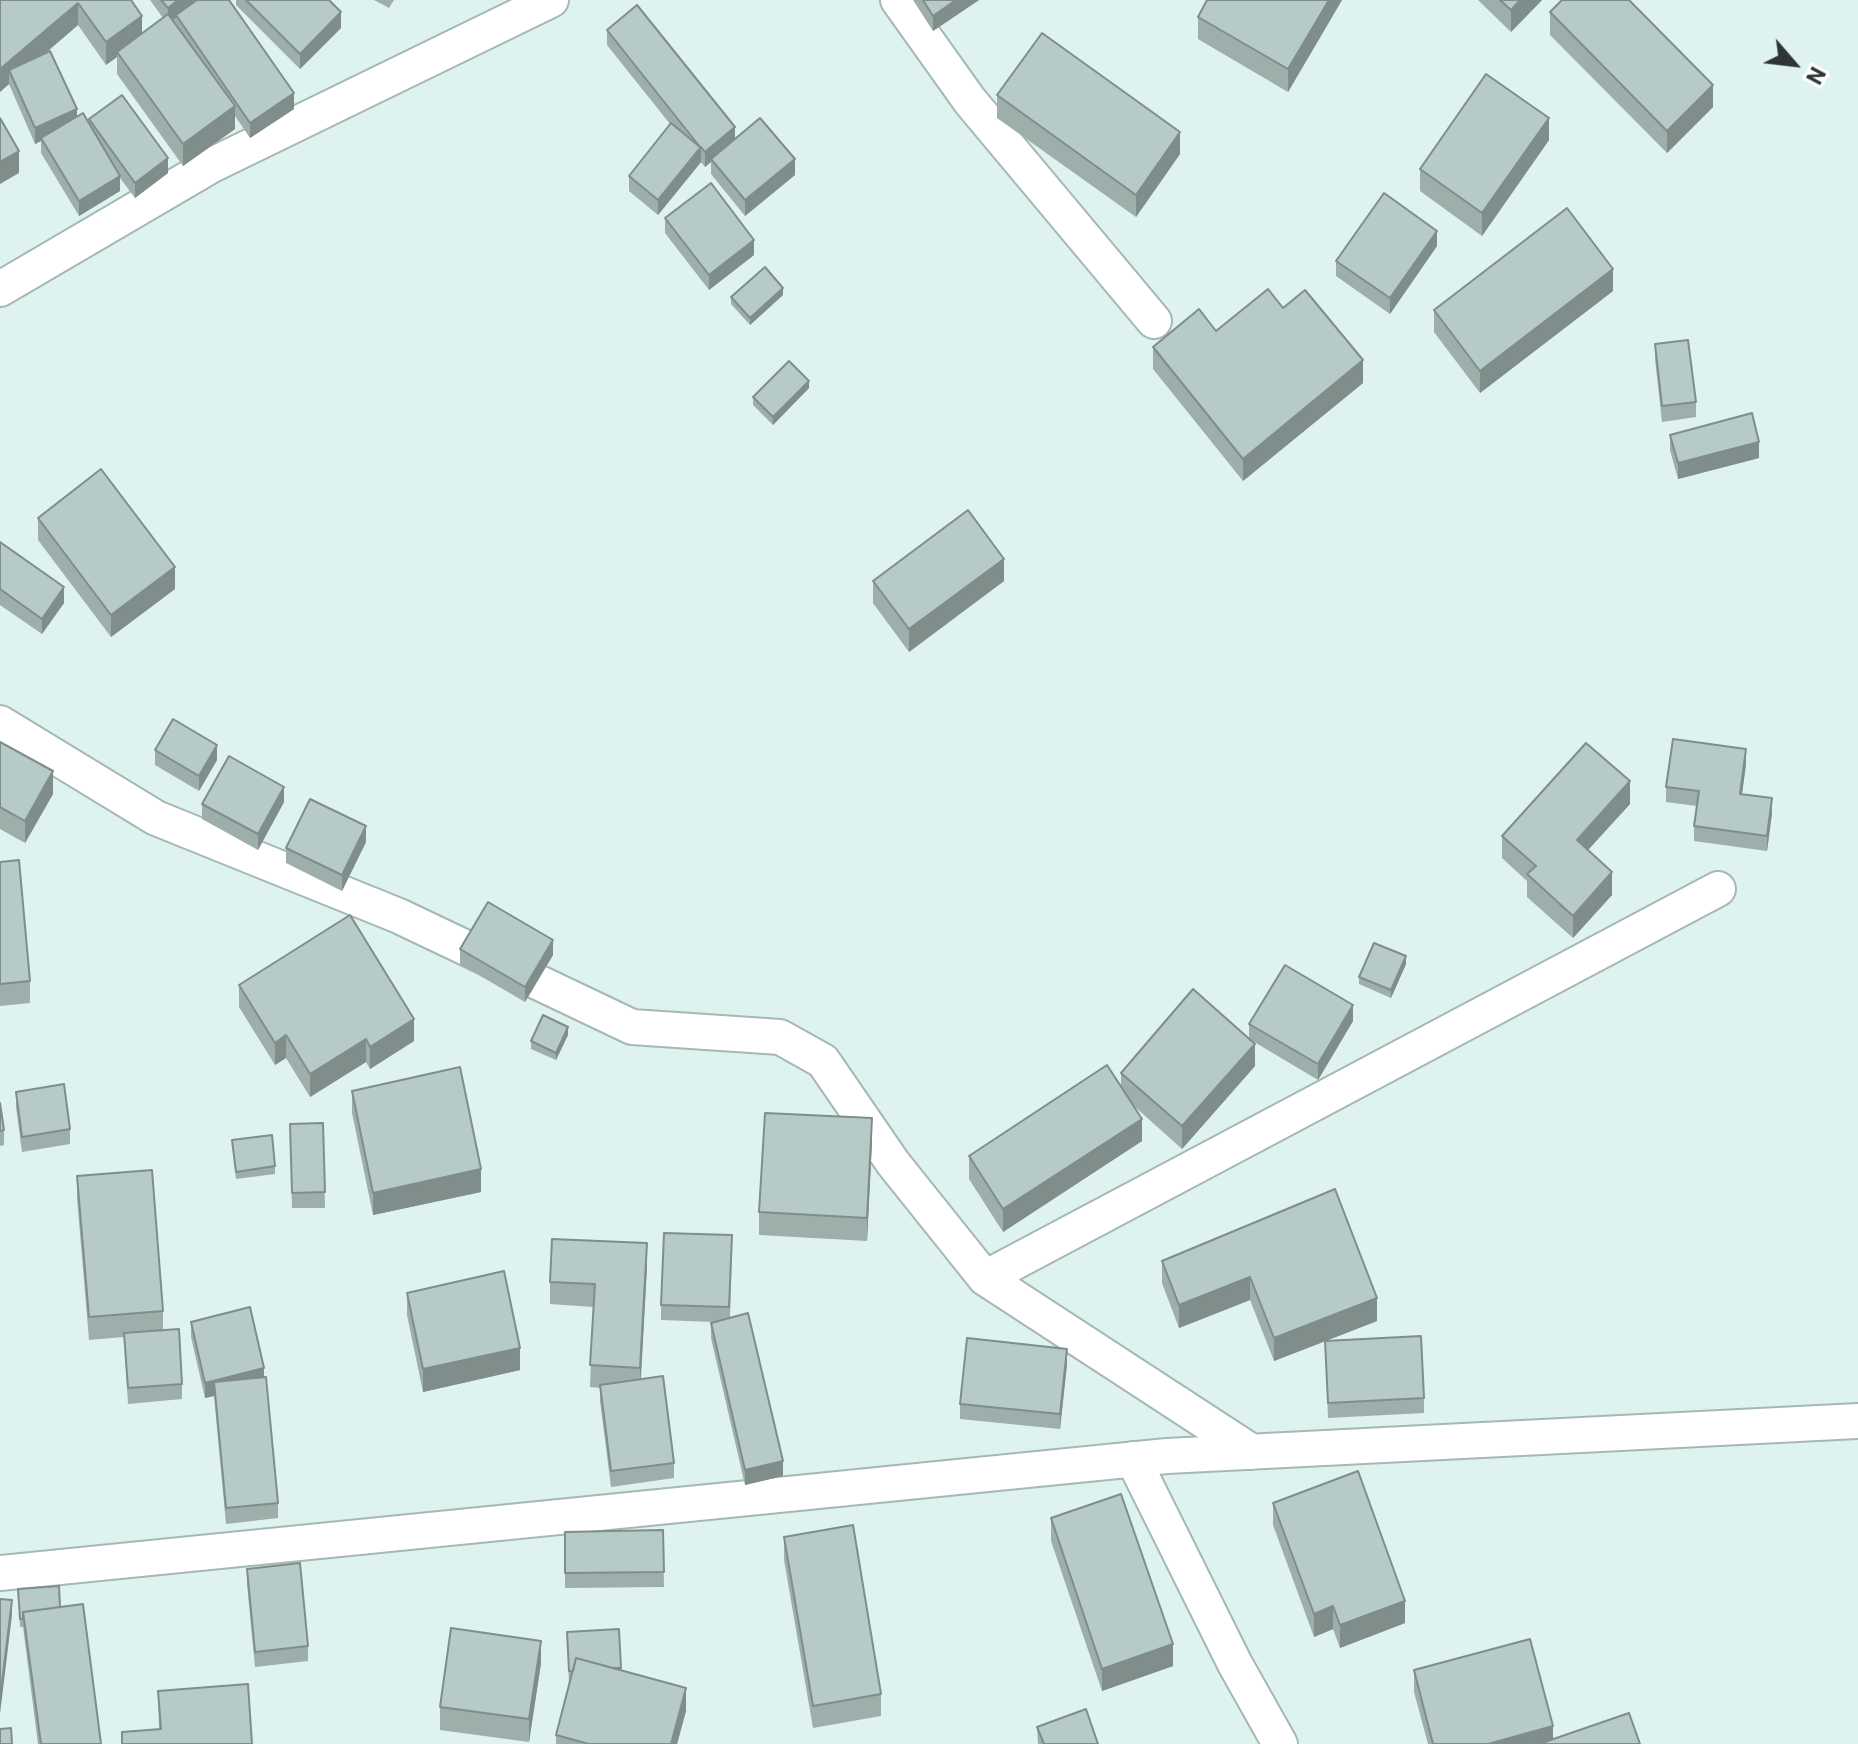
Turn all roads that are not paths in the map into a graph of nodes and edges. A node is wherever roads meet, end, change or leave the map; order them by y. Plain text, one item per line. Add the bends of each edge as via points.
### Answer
1 (551, 0) edge
2 (898, 0) edge
3 (0, 289) edge
4 (1154, 321) dead end
5 (0, 723) edge
6 (1718, 889) dead end
7 (985, 1278) junction
8 (1858, 1421) edge
9 (1252, 1452) junction
10 (1133, 1459) junction
11 (0, 1573) edge
12 (1280, 1744) edge

1 - 3 street via 210,166
2 - 4 street via 970,101
5 - 7 street via 156,818 399,916 632,1027 780,1037 823,1061 893,1163
6 - 7 street
7 - 9 street
8 - 9 street
9 - 10 street
10 - 11 street
10 - 12 street

